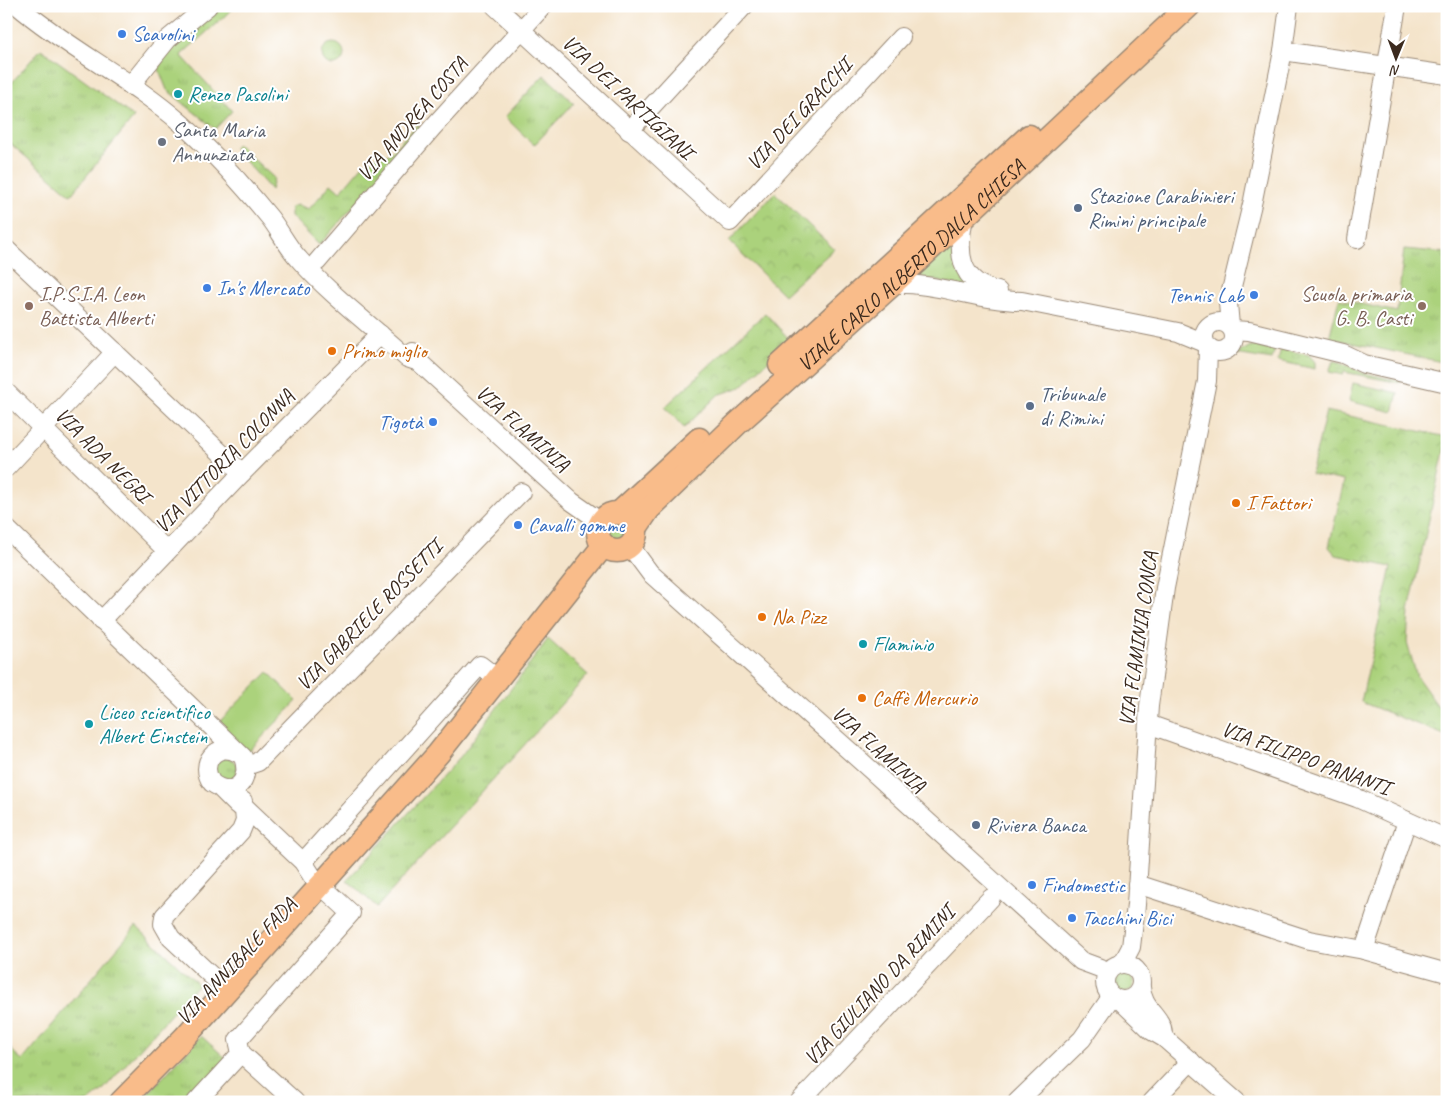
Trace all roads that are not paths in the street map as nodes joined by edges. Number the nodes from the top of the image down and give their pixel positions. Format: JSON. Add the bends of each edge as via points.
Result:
{"nodes":[{"id":1,"x":18,"y":6,"type":"edge"},
{"id":2,"x":208,"y":6,"type":"edge"},
{"id":3,"x":496,"y":6,"type":"edge"},
{"id":4,"x":544,"y":6,"type":"edge"},
{"id":5,"x":744,"y":6,"type":"edge"},
{"id":6,"x":1170,"y":6,"type":"edge"},
{"id":7,"x":1190,"y":6,"type":"edge"},
{"id":8,"x":1397,"y":6,"type":"edge"},
{"id":9,"x":1286,"y":11,"type":"edge"},
{"id":10,"x":522,"y":30,"type":"junction"},
{"id":11,"x":1150,"y":34,"type":"junction"},
{"id":12,"x":901,"y":37,"type":"dead end"},
{"id":13,"x":1283,"y":51,"type":"junction"},
{"id":14,"x":1387,"y":66,"type":"junction"},
{"id":15,"x":1447,"y":74,"type":"edge"},
{"id":16,"x":130,"y":86,"type":"junction"},
{"id":17,"x":629,"y":130,"type":"junction"},
{"id":18,"x":964,"y":218,"type":"junction"},
{"id":19,"x":730,"y":222,"type":"joint"},
{"id":20,"x":278,"y":230,"type":"junction"},
{"id":21,"x":1357,"y":239,"type":"dead end"},
{"id":22,"x":6,"y":249,"type":"edge"},
{"id":23,"x":317,"y":262,"type":"junction"},
{"id":24,"x":893,"y":284,"type":"junction"},
{"id":25,"x":1022,"y":301,"type":"junction"},
{"id":26,"x":380,"y":334,"type":"junction"},
{"id":27,"x":1219,"y":337,"type":"junction"},
{"id":28,"x":115,"y":352,"type":"junction"},
{"id":29,"x":419,"y":362,"type":"junction"},
{"id":30,"x":1447,"y":383,"type":"edge"},
{"id":31,"x":6,"y":392,"type":"edge"},
{"id":32,"x":44,"y":428,"type":"junction"},
{"id":33,"x":6,"y":468,"type":"edge"},
{"id":34,"x":242,"y":473,"type":"junction"},
{"id":35,"x":521,"y":492,"type":"dead end"},
{"id":36,"x":610,"y":517,"type":"junction"},
{"id":37,"x":6,"y":528,"type":"edge"},
{"id":38,"x":622,"y":542,"type":"junction"},
{"id":39,"x":167,"y":551,"type":"junction"},
{"id":40,"x":101,"y":621,"type":"junction"},
{"id":41,"x":497,"y":678,"type":"junction"},
{"id":42,"x":203,"y":718,"type":"junction"},
{"id":43,"x":1148,"y":724,"type":"junction"},
{"id":44,"x":421,"y":730,"type":"junction"},
{"id":45,"x":442,"y":749,"type":"junction"},
{"id":46,"x":210,"y":758,"type":"junction"},
{"id":47,"x":242,"y":760,"type":"junction"},
{"id":48,"x":241,"y":783,"type":"junction"},
{"id":49,"x":222,"y":789,"type":"junction"},
{"id":50,"x":354,"y":805,"type":"junction"},
{"id":51,"x":245,"y":807,"type":"junction"},
{"id":52,"x":376,"y":821,"type":"junction"},
{"id":53,"x":1406,"y":821,"type":"junction"},
{"id":54,"x":1447,"y":839,"type":"edge"},
{"id":55,"x":313,"y":876,"type":"junction"},
{"id":56,"x":1137,"y":884,"type":"junction"},
{"id":57,"x":991,"y":898,"type":"dead end"},
{"id":58,"x":1136,"y":906,"type":"junction"},
{"id":59,"x":1364,"y":950,"type":"junction"},
{"id":60,"x":1115,"y":967,"type":"junction"},
{"id":61,"x":1447,"y":973,"type":"edge"},
{"id":62,"x":217,"y":981,"type":"junction"},
{"id":63,"x":1141,"y":985,"type":"junction"},
{"id":64,"x":1116,"y":998,"type":"junction"},
{"id":65,"x":1164,"y":1038,"type":"junction"},
{"id":66,"x":241,"y":1053,"type":"junction"},
{"id":67,"x":1191,"y":1061,"type":"junction"},
{"id":68,"x":102,"y":1102,"type":"edge"},
{"id":69,"x":121,"y":1102,"type":"edge"},
{"id":70,"x":196,"y":1102,"type":"edge"},
{"id":71,"x":296,"y":1102,"type":"edge"},
{"id":72,"x":799,"y":1102,"type":"edge"},
{"id":73,"x":1017,"y":1102,"type":"edge"},
{"id":74,"x":1152,"y":1102,"type":"edge"},
{"id":75,"x":1237,"y":1102,"type":"edge"}],
"edges":[{"from":1,"to":16,"type":"street","name":"VIA FLAMINIA"},
{"from":2,"to":16,"type":"street","via":[[168,39]]},
{"from":3,"to":10,"type":"street","name":"VIA DEI PARTIGIANI"},
{"from":4,"to":10,"type":"street","name":"VIA ANDREA COSTA"},
{"from":5,"to":17,"type":"street"},
{"from":6,"to":11,"type":"main road","name":"VIALE CARLO ALBERTO DALLA CHIESA"},
{"from":7,"to":11,"type":"main road","name":"VIALE CARLO ALBERTO DALLA CHIESA"},
{"from":8,"to":14,"type":"street"},
{"from":9,"to":13,"type":"street"},
{"from":10,"to":17,"type":"street","name":"VIA DEI PARTIGIANI"},
{"from":10,"to":23,"type":"street","name":"VIA ANDREA COSTA"},
{"from":11,"to":18,"type":"main road","name":"VIALE CARLO ALBERTO DALLA CHIESA"},
{"from":11,"to":36,"type":"main road","name":"VIALE CARLO ALBERTO DALLA CHIESA"},
{"from":12,"to":19,"type":"street","name":"VIA DEI GRACCHI"},
{"from":13,"to":14,"type":"street"},
{"from":13,"to":27,"type":"street","via":[[1253,200]]},
{"from":14,"to":15,"type":"street"},
{"from":14,"to":21,"type":"street"},
{"from":16,"to":20,"type":"street","name":"VIA FLAMINIA","via":[[156,102],[212,152]]},
{"from":17,"to":19,"type":"street","name":"VIA DEI PARTIGIANI"},
{"from":18,"to":24,"type":"main road","name":"VIALE CARLO ALBERTO DALLA CHIESA"},
{"from":18,"to":25,"type":"street","via":[[960,239],[962,263],[972,279],[987,289]]},
{"from":20,"to":23,"type":"street","name":"VIA FLAMINIA"},
{"from":20,"to":26,"type":"street","name":"VIA FLAMINIA","via":[[286,245],[306,267]]},
{"from":22,"to":28,"type":"street"},
{"from":23,"to":29,"type":"street","name":"VIA FLAMINIA","via":[[413,352]]},
{"from":24,"to":25,"type":"street","via":[[920,284],[1004,301]]},
{"from":24,"to":38,"type":"main road","name":"VIALE CARLO ALBERTO DALLA CHIESA","via":[[737,424],[649,509]]},
{"from":25,"to":27,"type":"street"},
{"from":26,"to":29,"type":"street","name":"VIA FLAMINIA","via":[[408,358]]},
{"from":26,"to":34,"type":"street","name":"VIA VITTORIA COLONNA"},
{"from":27,"to":30,"type":"street","via":[[1269,338],[1343,354],[1364,364]]},
{"from":27,"to":43,"type":"street","name":"VIA FLAMINIA CONCA","via":[[1165,588]]},
{"from":28,"to":32,"type":"street"},
{"from":28,"to":34,"type":"street"},
{"from":29,"to":36,"type":"street","name":"VIA FLAMINIA","via":[[571,501]]},
{"from":31,"to":32,"type":"street","name":"VIA ADA NEGRI"},
{"from":32,"to":33,"type":"street"},
{"from":32,"to":39,"type":"street","name":"VIA ADA NEGRI"},
{"from":34,"to":39,"type":"street","name":"VIA VITTORIA COLONNA"},
{"from":35,"to":47,"type":"street","name":"VIA GABRIELE ROSSETTI","via":[[258,762]]},
{"from":36,"to":38,"type":"main road","via":[[598,534]]},
{"from":36,"to":38,"type":"main road","via":[[630,517]]},
{"from":37,"to":40,"type":"street"},
{"from":38,"to":41,"type":"main road","name":"VIA ANNIBALE FADA"},
{"from":38,"to":60,"type":"street","name":"VIA FLAMINIA","via":[[650,573],[1081,961]]},
{"from":39,"to":40,"type":"street","name":"VIA VITTORIA COLONNA"},
{"from":40,"to":42,"type":"street"},
{"from":41,"to":44,"type":"street","name":"VIA ANNIBALE FADA","via":[[480,665]]},
{"from":41,"to":45,"type":"main road","name":"VIA ANNIBALE FADA"},
{"from":42,"to":46,"type":"street","via":[[209,734]]},
{"from":42,"to":47,"type":"street"},
{"from":43,"to":53,"type":"street","name":"VIA FILIPPO PANANTI","via":[[1357,798]]},
{"from":43,"to":56,"type":"street","name":"VIA FLAMINIA CONCA"},
{"from":44,"to":45,"type":"street"},
{"from":44,"to":50,"type":"street","name":"VIA ANNIBALE FADA"},
{"from":45,"to":52,"type":"main road","name":"VIA ANNIBALE FADA"},
{"from":46,"to":47,"type":"street","via":[[227,749]]},
{"from":46,"to":49,"type":"street","via":[[208,778]]},
{"from":47,"to":48,"type":"street","via":[[246,775]]},
{"from":48,"to":49,"type":"street","via":[[231,789]]},
{"from":48,"to":51,"type":"street"},
{"from":49,"to":51,"type":"street","via":[[236,805]]},
{"from":50,"to":52,"type":"street"},
{"from":50,"to":55,"type":"street","name":"VIA ANNIBALE FADA"},
{"from":51,"to":55,"type":"street"},
{"from":51,"to":62,"type":"street","via":[[241,831],[164,916],[164,929]]},
{"from":52,"to":55,"type":"main road","name":"VIA ANNIBALE FADA"},
{"from":53,"to":54,"type":"street","name":"VIA FILIPPO PANANTI"},
{"from":53,"to":59,"type":"street"},
{"from":55,"to":62,"type":"main road","name":"VIA ANNIBALE FADA"},
{"from":55,"to":66,"type":"street","via":[[350,913],[240,1036],[237,1044]]},
{"from":55,"to":69,"type":"main road","name":"VIA ANNIBALE FADA","via":[[184,1038]]},
{"from":56,"to":58,"type":"street","name":"VIA FLAMINIA CONCA"},
{"from":56,"to":59,"type":"street","via":[[1308,940]]},
{"from":57,"to":72,"type":"street","name":"VIA GIULIANO DA RIMINI"},
{"from":58,"to":60,"type":"street","name":"VIA FLAMINIA CONCA","via":[[1131,947]]},
{"from":58,"to":63,"type":"street","name":"VIA FLAMINIA CONCA"},
{"from":59,"to":61,"type":"street"},
{"from":60,"to":63,"type":"street","via":[[1134,967]]},
{"from":60,"to":64,"type":"street","via":[[1105,984]]},
{"from":62,"to":68,"type":"main road","name":"VIA ANNIBALE FADA"},
{"from":63,"to":64,"type":"street","via":[[1135,996]]},
{"from":63,"to":65,"type":"street","via":[[1141,998],[1163,1026]]},
{"from":64,"to":65,"type":"street"},
{"from":64,"to":73,"type":"street","via":[[1082,1038]]},
{"from":65,"to":67,"type":"street"},
{"from":66,"to":70,"type":"street"},
{"from":66,"to":71,"type":"street"},
{"from":67,"to":74,"type":"street"},
{"from":67,"to":75,"type":"street"}]}
